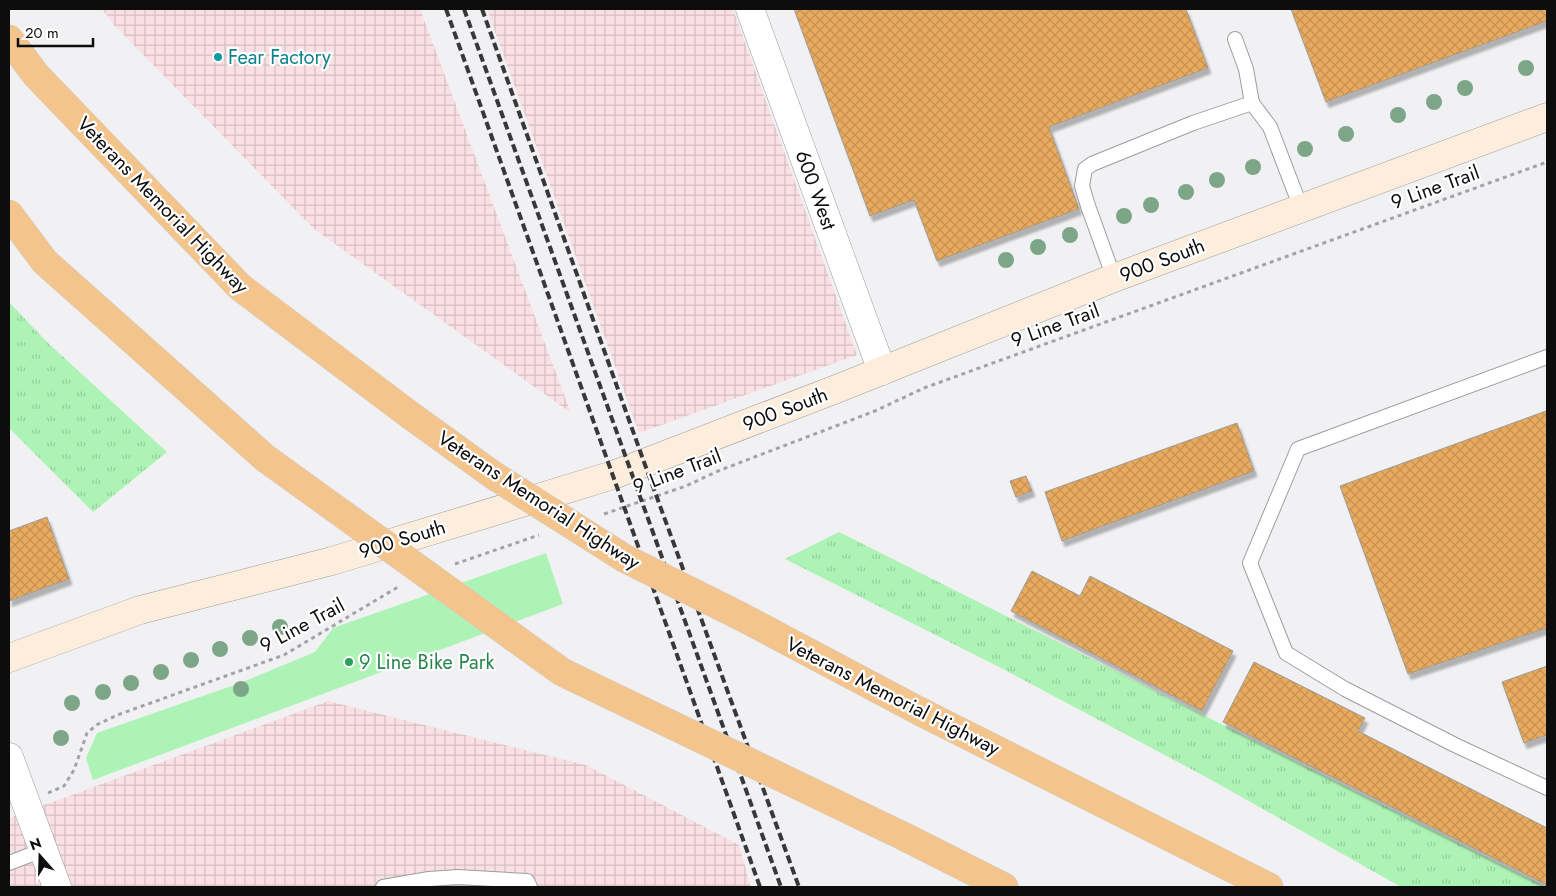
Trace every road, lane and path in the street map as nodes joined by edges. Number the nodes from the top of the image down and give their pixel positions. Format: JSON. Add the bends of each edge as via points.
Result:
{"nodes":[{"id":1,"x":750,"y":9,"type":"edge"},
{"id":2,"x":9,"y":39,"type":"edge"},
{"id":3,"x":1235,"y":39,"type":"dead end"},
{"id":4,"x":1252,"y":103,"type":"junction"},
{"id":5,"x":1547,"y":117,"type":"edge"},
{"id":6,"x":1547,"y":162,"type":"edge"},
{"id":7,"x":1301,"y":208,"type":"junction"},
{"id":8,"x":9,"y":214,"type":"edge"},
{"id":9,"x":1114,"y":278,"type":"junction"},
{"id":10,"x":1547,"y":358,"type":"edge"},
{"id":11,"x":882,"y":371,"type":"junction"},
{"id":12,"x":598,"y":516,"type":"dead end"},
{"id":13,"x":545,"y":533,"type":"dead end"},
{"id":14,"x":449,"y":566,"type":"dead end"},
{"id":15,"x":399,"y":586,"type":"dead end"},
{"id":16,"x":9,"y":658,"type":"edge"},
{"id":17,"x":9,"y":757,"type":"edge"},
{"id":18,"x":1547,"y":788,"type":"edge"},
{"id":19,"x":57,"y":789,"type":"dead end"},
{"id":20,"x":905,"y":837,"type":"junction"},
{"id":21,"x":43,"y":850,"type":"junction"},
{"id":22,"x":9,"y":863,"type":"edge"},
{"id":23,"x":57,"y":887,"type":"edge"},
{"id":24,"x":383,"y":887,"type":"edge"},
{"id":25,"x":530,"y":887,"type":"edge"},
{"id":26,"x":972,"y":887,"type":"edge"},
{"id":27,"x":1004,"y":887,"type":"edge"},
{"id":28,"x":1269,"y":887,"type":"edge"}],
"edges":[{"from":1,"to":11,"type":"street","name":"600 West"},
{"from":2,"to":28,"type":"highway","name":"Veterans Memorial Highway","bridge":true,"via":[[36,74],[240,287],[493,475],[624,558]]},
{"from":3,"to":4,"type":"lane","via":[[1246,69]]},
{"from":4,"to":7,"type":"lane","via":[[1270,127]]},
{"from":4,"to":9,"type":"lane","via":[[1193,123],[1085,169],[1082,186]]},
{"from":5,"to":7,"type":"street","name":"900 South"},
{"from":6,"to":12,"type":"path","name":"9 Line Trail","via":[[924,388],[875,411],[686,486]]},
{"from":7,"to":9,"type":"street","name":"900 South"},
{"from":8,"to":20,"type":"highway","bridge":true,"via":[[44,262],[265,458],[562,672]]},
{"from":9,"to":11,"type":"street","name":"900 South"},
{"from":10,"to":18,"type":"lane","via":[[1298,449],[1250,563],[1286,653],[1345,689]]},
{"from":11,"to":16,"type":"street","name":"900 South","via":[[613,474],[332,560],[140,610]]},
{"from":13,"to":14,"type":"path"},
{"from":15,"to":19,"type":"path","name":"9 Line Trail","via":[[284,655],[98,724],[87,733],[74,770],[64,786]]},
{"from":17,"to":21,"type":"street"},
{"from":20,"to":26,"type":"highway"},
{"from":20,"to":27,"type":"highway"},
{"from":21,"to":22,"type":"lane"},
{"from":21,"to":23,"type":"street"},
{"from":24,"to":25,"type":"lane","via":[[458,877],[527,881]]}]}
